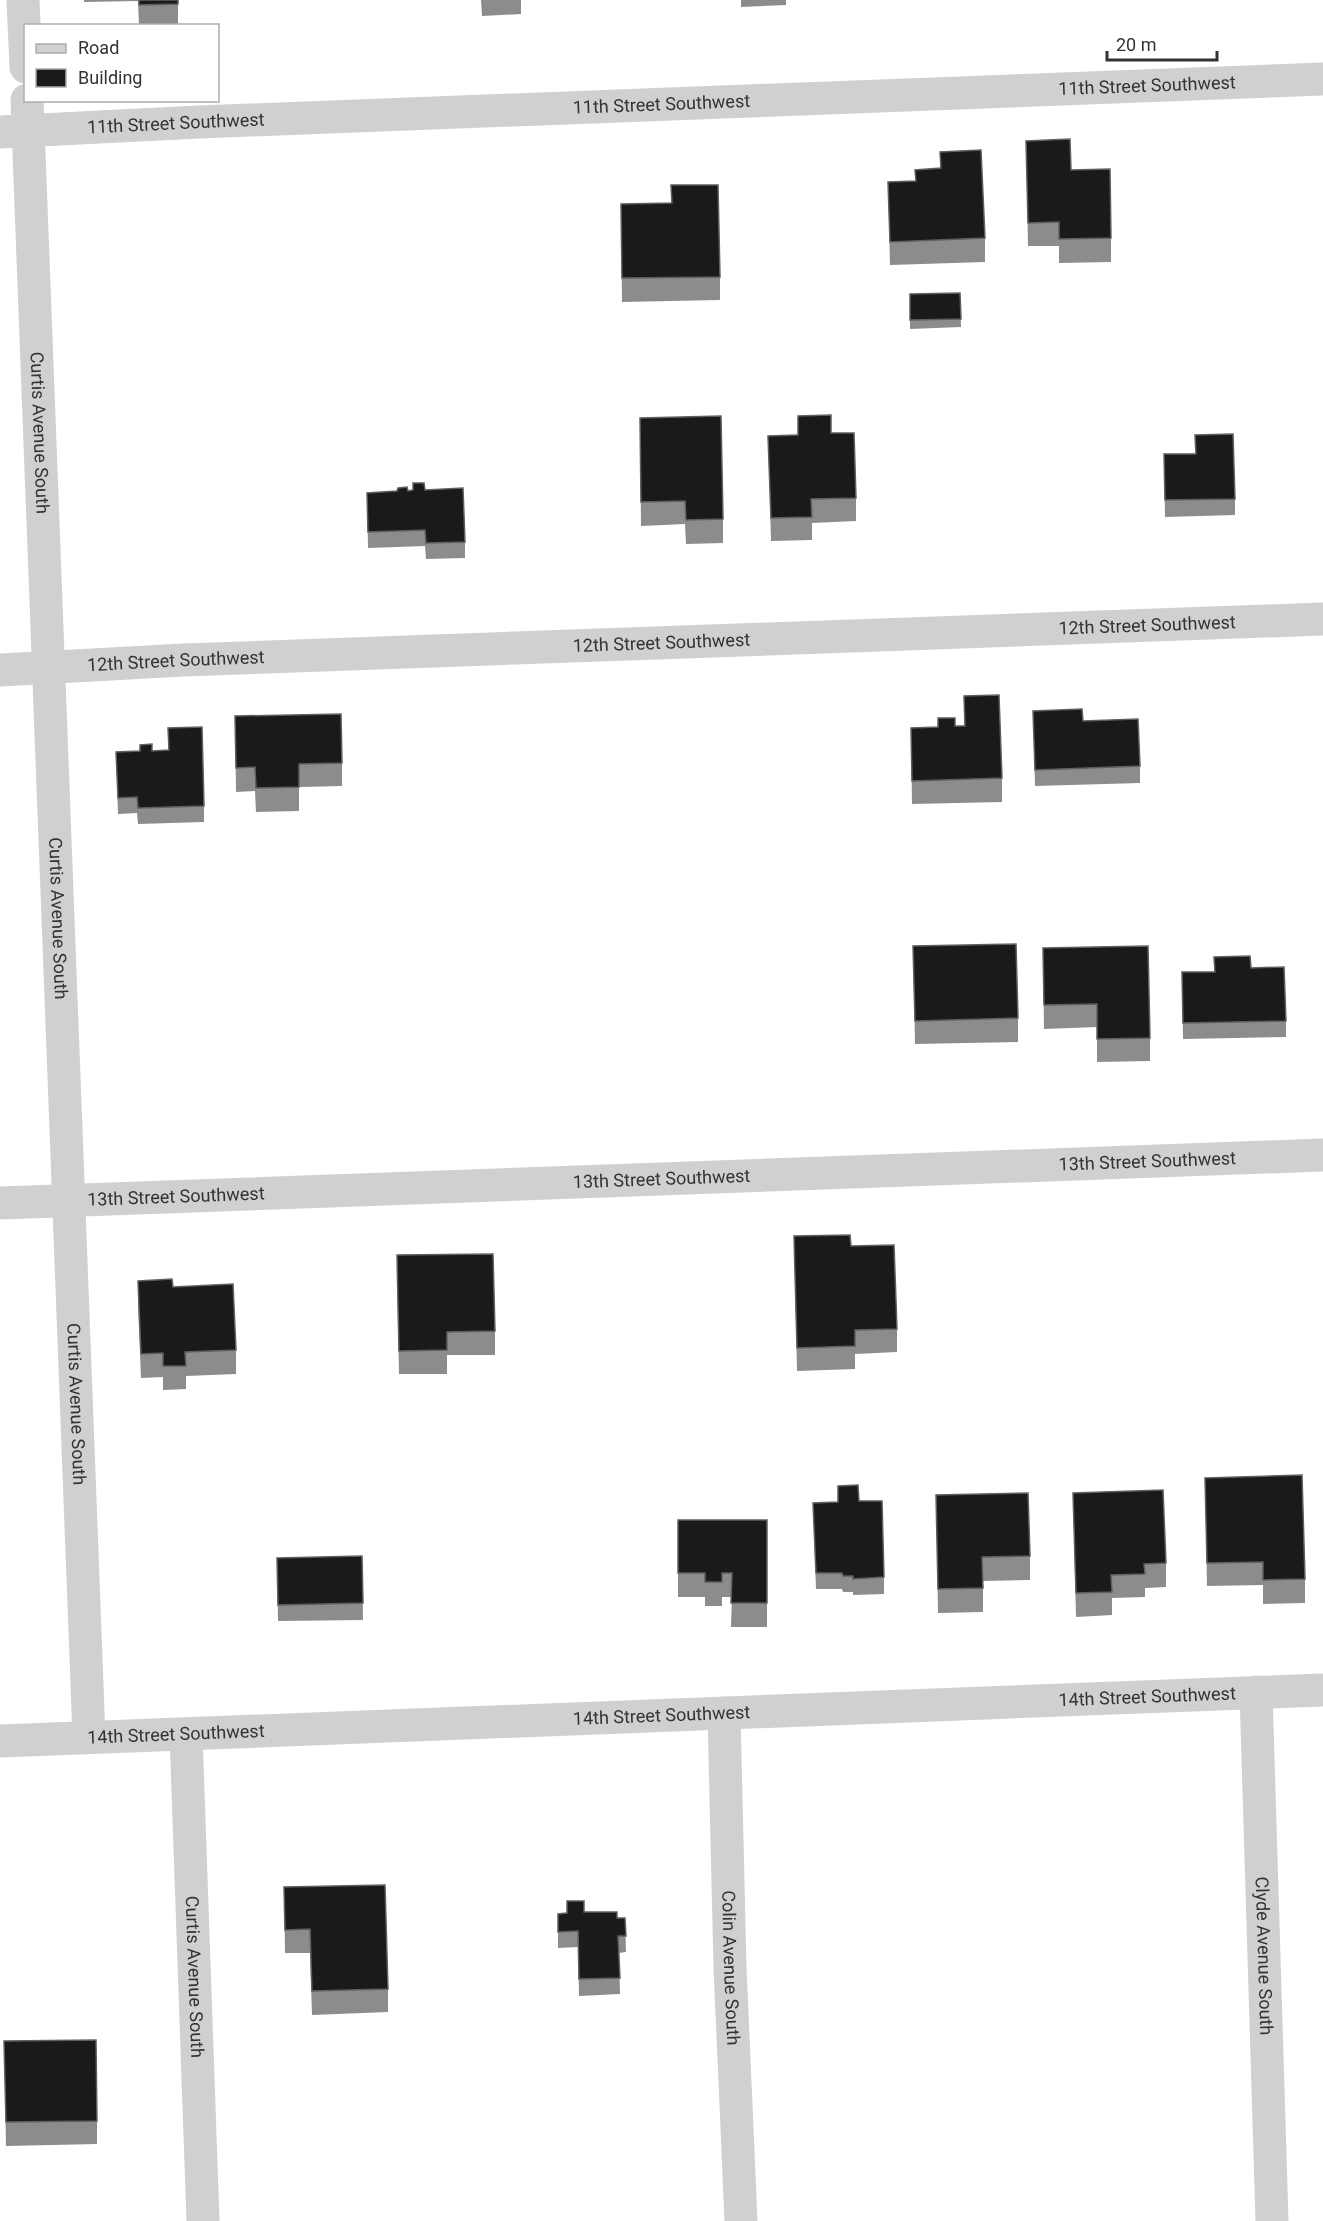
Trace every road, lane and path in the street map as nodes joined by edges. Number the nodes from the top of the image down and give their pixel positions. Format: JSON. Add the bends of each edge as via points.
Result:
{"nodes":[{"id":1,"x":23,"y":0,"type":"edge"},
{"id":2,"x":24,"y":24,"type":"edge"},
{"id":3,"x":1323,"y":79,"type":"edge"},
{"id":4,"x":19,"y":121,"type":"edge"},
{"id":5,"x":1323,"y":619,"type":"edge"},
{"id":6,"x":49,"y":668,"type":"junction"},
{"id":7,"x":0,"y":669,"type":"edge"},
{"id":8,"x":1323,"y":1155,"type":"edge"},
{"id":9,"x":70,"y":1200,"type":"junction"},
{"id":10,"x":0,"y":1203,"type":"edge"},
{"id":11,"x":1323,"y":1690,"type":"edge"},
{"id":12,"x":1256,"y":1692,"type":"junction"},
{"id":13,"x":724,"y":1713,"type":"junction"},
{"id":14,"x":186,"y":1734,"type":"junction"},
{"id":15,"x":89,"y":1737,"type":"junction"},
{"id":16,"x":0,"y":1741,"type":"edge"},
{"id":17,"x":203,"y":2221,"type":"edge"},
{"id":18,"x":741,"y":2221,"type":"edge"},
{"id":19,"x":1272,"y":2221,"type":"edge"}],
"edges":[{"from":1,"to":2,"type":"street"},
{"from":3,"to":4,"type":"street","name":"11th Street Southwest","via":[[223,121]]},
{"from":4,"to":6,"type":"street","name":"Curtis Avenue South"},
{"from":5,"to":6,"type":"street","name":"12th Street Southwest"},
{"from":6,"to":7,"type":"street","name":"12th Street Southwest"},
{"from":6,"to":9,"type":"street","name":"Curtis Avenue South"},
{"from":8,"to":9,"type":"street","name":"13th Street Southwest"},
{"from":9,"to":10,"type":"street","name":"13th Street Southwest"},
{"from":9,"to":15,"type":"street","name":"Curtis Avenue South"},
{"from":11,"to":12,"type":"street","name":"14th Street Southwest"},
{"from":12,"to":13,"type":"street","name":"14th Street Southwest"},
{"from":12,"to":19,"type":"street","name":"Clyde Avenue South"},
{"from":13,"to":14,"type":"street","name":"14th Street Southwest"},
{"from":13,"to":18,"type":"street","name":"Colin Avenue South"},
{"from":14,"to":15,"type":"street","name":"14th Street Southwest"},
{"from":14,"to":17,"type":"street","name":"Curtis Avenue South"},
{"from":15,"to":16,"type":"street","name":"14th Street Southwest"}]}
